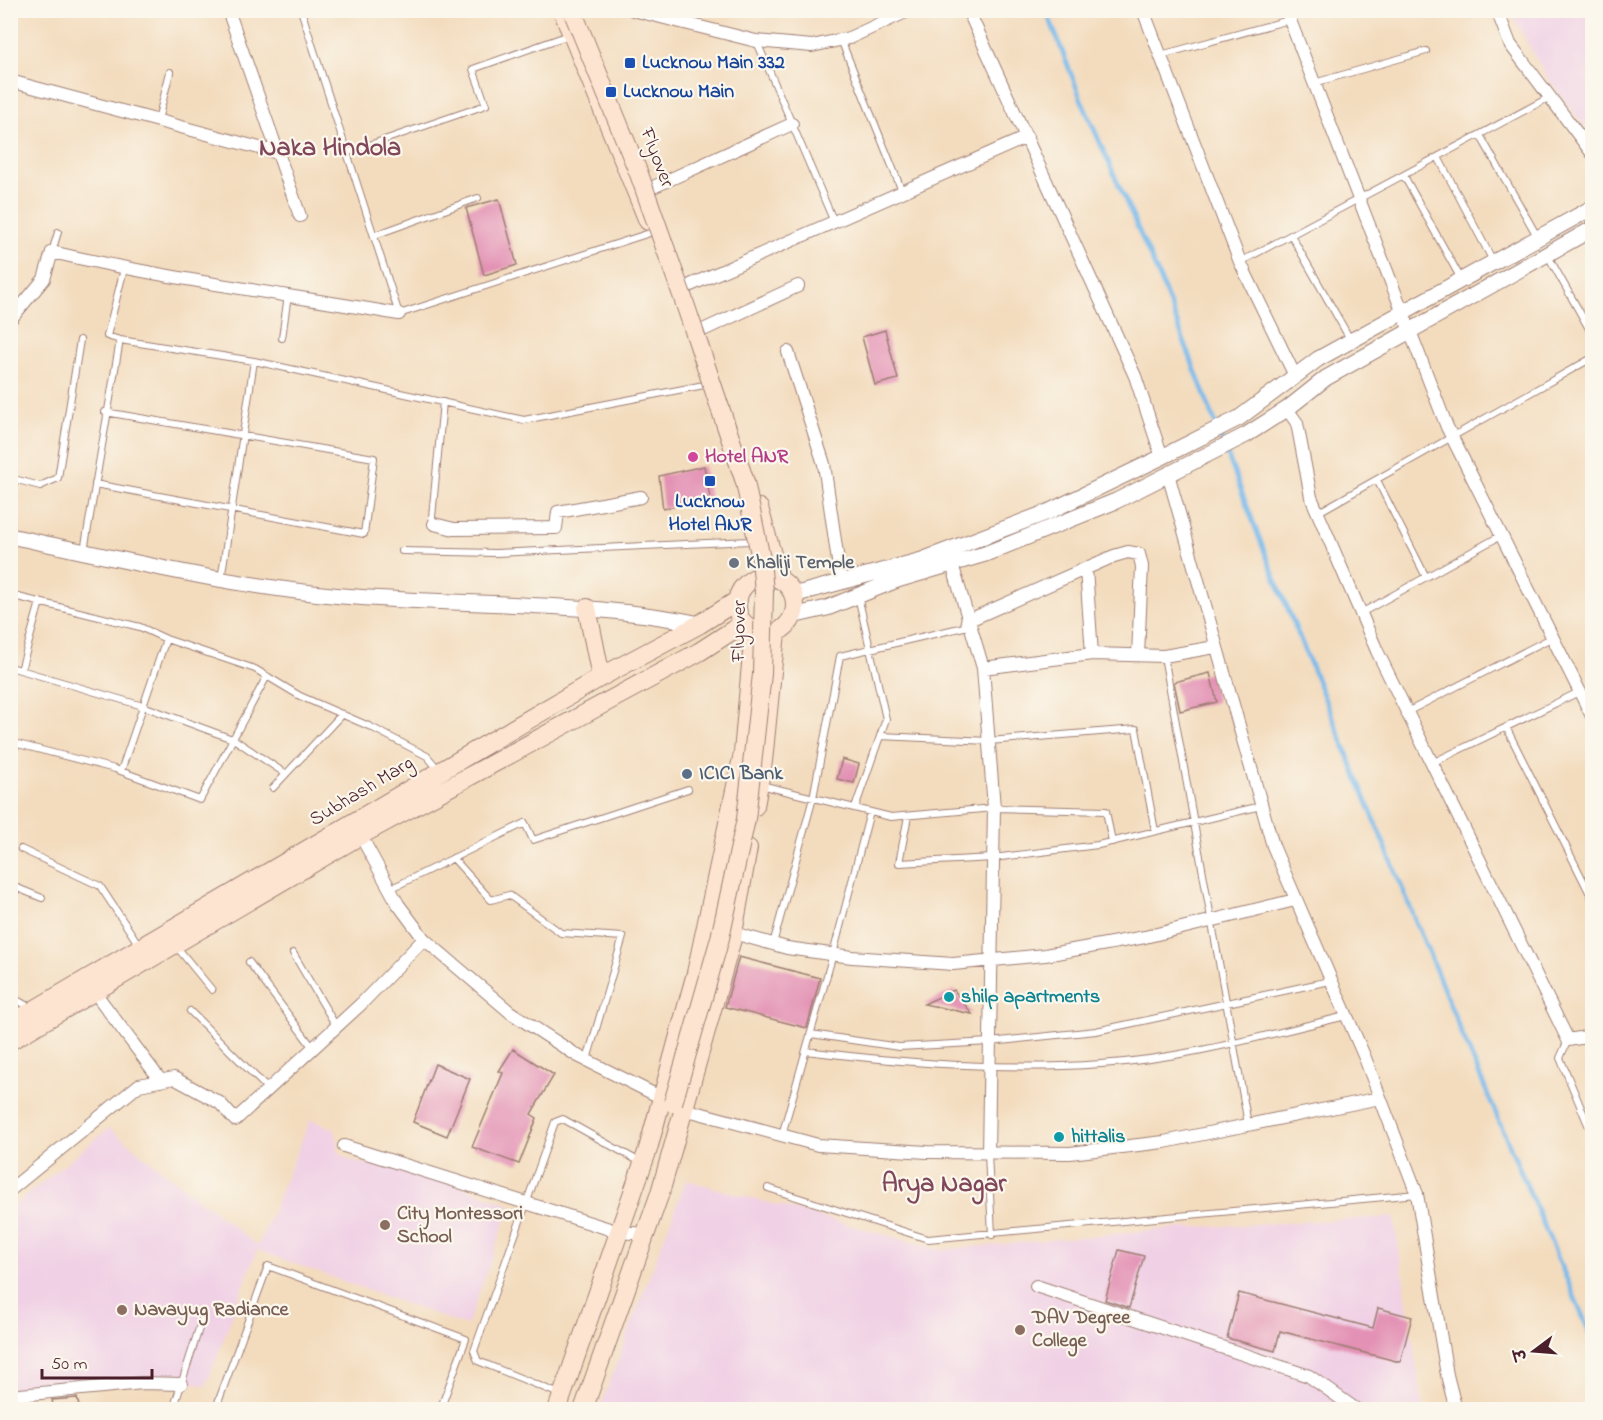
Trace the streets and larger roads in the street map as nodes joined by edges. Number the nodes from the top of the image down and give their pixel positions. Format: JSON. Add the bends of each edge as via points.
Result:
{"nodes":[{"id":1,"x":228,"y":10,"type":"edge"},
{"id":2,"x":633,"y":10,"type":"edge"},
{"id":3,"x":910,"y":10,"type":"edge"},
{"id":4,"x":968,"y":10,"type":"edge"},
{"id":5,"x":1143,"y":10,"type":"edge"},
{"id":6,"x":1497,"y":10,"type":"edge"},
{"id":7,"x":573,"y":15,"type":"edge"},
{"id":8,"x":1288,"y":15,"type":"edge"},
{"id":9,"x":10,"y":81,"type":"edge"},
{"id":10,"x":792,"y":124,"type":"road end"},
{"id":11,"x":1027,"y":137,"type":"junction"},
{"id":12,"x":278,"y":153,"type":"junction"},
{"id":13,"x":1593,"y":153,"type":"edge"},
{"id":14,"x":644,"y":191,"type":"junction"},
{"id":15,"x":1593,"y":208,"type":"edge"},
{"id":16,"x":300,"y":216,"type":"dead end"},
{"id":17,"x":1593,"y":229,"type":"edge"},
{"id":18,"x":658,"y":230,"type":"junction"},
{"id":19,"x":798,"y":286,"type":"dead end"},
{"id":20,"x":686,"y":287,"type":"junction"},
{"id":21,"x":1401,"y":313,"type":"junction"},
{"id":22,"x":399,"y":314,"type":"road end"},
{"id":23,"x":10,"y":320,"type":"edge"},
{"id":24,"x":1408,"y":331,"type":"junction"},
{"id":25,"x":701,"y":332,"type":"junction"},
{"id":26,"x":788,"y":352,"type":"dead end"},
{"id":27,"x":1295,"y":376,"type":"junction"},
{"id":28,"x":1287,"y":409,"type":"junction"},
{"id":29,"x":1162,"y":457,"type":"junction"},
{"id":30,"x":1168,"y":474,"type":"junction"},
{"id":31,"x":641,"y":497,"type":"dead end"},
{"id":32,"x":434,"y":524,"type":"road end"},
{"id":33,"x":10,"y":536,"type":"edge"},
{"id":34,"x":952,"y":564,"type":"junction"},
{"id":35,"x":1086,"y":569,"type":"junction"},
{"id":36,"x":755,"y":578,"type":"junction"},
{"id":37,"x":779,"y":579,"type":"junction"},
{"id":38,"x":841,"y":582,"type":"junction"},
{"id":39,"x":793,"y":595,"type":"junction"},
{"id":40,"x":738,"y":600,"type":"junction"},
{"id":41,"x":587,"y":608,"type":"junction"},
{"id":42,"x":792,"y":616,"type":"junction"},
{"id":43,"x":700,"y":624,"type":"junction"},
{"id":44,"x":968,"y":624,"type":"junction"},
{"id":45,"x":749,"y":627,"type":"junction"},
{"id":46,"x":776,"y":632,"type":"junction"},
{"id":47,"x":1215,"y":647,"type":"junction"},
{"id":48,"x":1092,"y":654,"type":"junction"},
{"id":49,"x":1138,"y":655,"type":"junction"},
{"id":50,"x":983,"y":668,"type":"junction"},
{"id":51,"x":601,"y":677,"type":"junction"},
{"id":52,"x":1593,"y":716,"type":"edge"},
{"id":53,"x":357,"y":829,"type":"junction"},
{"id":54,"x":1295,"y":900,"type":"junction"},
{"id":55,"x":708,"y":925,"type":"junction"},
{"id":56,"x":733,"y":933,"type":"junction"},
{"id":57,"x":424,"y":939,"type":"junction"},
{"id":58,"x":991,"y":960,"type":"junction"},
{"id":59,"x":90,"y":986,"type":"junction"},
{"id":60,"x":10,"y":1024,"type":"edge"},
{"id":61,"x":1593,"y":1036,"type":"edge"},
{"id":62,"x":10,"y":1041,"type":"edge"},
{"id":63,"x":161,"y":1081,"type":"junction"},
{"id":64,"x":1380,"y":1098,"type":"junction"},
{"id":65,"x":673,"y":1103,"type":"junction"},
{"id":66,"x":664,"y":1130,"type":"junction"},
{"id":67,"x":344,"y":1146,"type":"dead end"},
{"id":68,"x":988,"y":1153,"type":"junction"},
{"id":69,"x":645,"y":1160,"type":"junction"},
{"id":70,"x":668,"y":1166,"type":"junction"},
{"id":71,"x":10,"y":1190,"type":"edge"},
{"id":72,"x":619,"y":1232,"type":"junction"},
{"id":73,"x":646,"y":1234,"type":"junction"},
{"id":74,"x":1036,"y":1286,"type":"dead end"},
{"id":75,"x":181,"y":1384,"type":"road end"},
{"id":76,"x":10,"y":1396,"type":"edge"},
{"id":77,"x":560,"y":1402,"type":"edge"},
{"id":78,"x":583,"y":1410,"type":"edge"},
{"id":79,"x":1357,"y":1410,"type":"edge"},
{"id":80,"x":1456,"y":1410,"type":"edge"}],
"edges":[{"from":1,"to":12,"type":"street"},
{"from":2,"to":3,"type":"street","via":[[756,41],[812,46],[841,40]]},
{"from":4,"to":11,"type":"street"},
{"from":5,"to":27,"type":"street","via":[[1240,262]]},
{"from":6,"to":13,"type":"street","via":[[1510,44]]},
{"from":7,"to":14,"type":"main road"},
{"from":7,"to":65,"type":"main road","name":"Flyover","bridge":true,"via":[[639,174],[683,298],[745,482],[761,559],[762,674],[746,819],[730,901]]},
{"from":8,"to":21,"type":"street"},
{"from":9,"to":12,"type":"street"},
{"from":10,"to":14,"type":"street"},
{"from":11,"to":20,"type":"street"},
{"from":11,"to":29,"type":"street","via":[[1135,376]]},
{"from":12,"to":16,"type":"street"},
{"from":14,"to":18,"type":"main road"},
{"from":15,"to":21,"type":"street"},
{"from":17,"to":24,"type":"street"},
{"from":18,"to":20,"type":"main road"},
{"from":18,"to":36,"type":"main road","via":[[735,475]]},
{"from":19,"to":25,"type":"street"},
{"from":20,"to":25,"type":"main road"},
{"from":21,"to":24,"type":"street"},
{"from":21,"to":27,"type":"street"},
{"from":22,"to":23,"type":"street","via":[[124,269],[52,252],[44,279]]},
{"from":24,"to":28,"type":"street","via":[[1326,378]]},
{"from":24,"to":52,"type":"street","via":[[1453,439]]},
{"from":25,"to":37,"type":"main road","via":[[748,467]]},
{"from":26,"to":38,"type":"street","via":[[824,464]]},
{"from":27,"to":29,"type":"street","via":[[1239,418]]},
{"from":28,"to":30,"type":"street","via":[[1246,435]]},
{"from":28,"to":61,"type":"street","via":[[1297,423],[1317,513],[1431,763],[1568,1040]]},
{"from":29,"to":38,"type":"street","via":[[1038,516],[922,560]]},
{"from":30,"to":34,"type":"street","via":[[1057,527]]},
{"from":30,"to":47,"type":"street"},
{"from":31,"to":32,"type":"street","via":[[558,512],[556,528],[454,529]]},
{"from":33,"to":41,"type":"street","via":[[221,580],[341,596]]},
{"from":34,"to":42,"type":"street"},
{"from":34,"to":44,"type":"street"},
{"from":35,"to":44,"type":"street"},
{"from":35,"to":48,"type":"street"},
{"from":35,"to":49,"type":"street","via":[[1128,552],[1138,554],[1143,588]]},
{"from":36,"to":37,"type":"main road"},
{"from":36,"to":40,"type":"main road","via":[[741,591]]},
{"from":37,"to":39,"type":"main road"},
{"from":38,"to":39,"type":"street"},
{"from":39,"to":42,"type":"main road"},
{"from":40,"to":43,"type":"main road","name":"Subhash Marg"},
{"from":40,"to":45,"type":"main road","via":[[738,608]]},
{"from":41,"to":43,"type":"street"},
{"from":41,"to":51,"type":"main road"},
{"from":42,"to":46,"type":"main road"},
{"from":43,"to":51,"type":"main road","name":"Subhash Marg"},
{"from":44,"to":50,"type":"street"},
{"from":45,"to":46,"type":"main road"},
{"from":45,"to":53,"type":"main road"},
{"from":45,"to":55,"type":"main road","via":[[743,753]]},
{"from":46,"to":56,"type":"main road","via":[[759,784]]},
{"from":47,"to":49,"type":"street","via":[[1164,656]]},
{"from":47,"to":54,"type":"street","via":[[1273,846]]},
{"from":48,"to":49,"type":"street"},
{"from":48,"to":50,"type":"street"},
{"from":50,"to":58,"type":"street","via":[[994,808]]},
{"from":51,"to":53,"type":"main road","name":"Subhash Marg","via":[[440,772]]},
{"from":53,"to":57,"type":"street","via":[[390,889]]},
{"from":53,"to":59,"type":"main road","name":"Subhash Marg","via":[[141,948]]},
{"from":53,"to":59,"type":"main road","via":[[176,945]]},
{"from":54,"to":58,"type":"street","via":[[1145,937],[1045,955]]},
{"from":54,"to":64,"type":"street"},
{"from":55,"to":56,"type":"street"},
{"from":55,"to":65,"type":"main road"},
{"from":56,"to":58,"type":"street","via":[[833,954],[953,964]]},
{"from":56,"to":65,"type":"main road"},
{"from":57,"to":63,"type":"street","via":[[235,1120],[220,1102],[174,1078]]},
{"from":57,"to":65,"type":"street","via":[[510,1012],[586,1060]]},
{"from":58,"to":68,"type":"street"},
{"from":59,"to":60,"type":"main road","name":"Subhash Marg"},
{"from":59,"to":62,"type":"main road"},
{"from":59,"to":63,"type":"street"},
{"from":63,"to":71,"type":"street","via":[[139,1085]]},
{"from":64,"to":68,"type":"street","via":[[1164,1142],[1070,1153]]},
{"from":64,"to":80,"type":"street","via":[[1417,1194]]},
{"from":65,"to":66,"type":"main road","name":"Flyover"},
{"from":65,"to":68,"type":"street","via":[[819,1145]]},
{"from":65,"to":69,"type":"main road"},
{"from":65,"to":70,"type":"main road"},
{"from":66,"to":69,"type":"main road","name":"Flyover"},
{"from":66,"to":70,"type":"main road","name":"Flyover"},
{"from":67,"to":72,"type":"street"},
{"from":69,"to":72,"type":"main road"},
{"from":70,"to":73,"type":"main road"},
{"from":72,"to":73,"type":"street"},
{"from":72,"to":77,"type":"main road"},
{"from":73,"to":78,"type":"main road"},
{"from":74,"to":79,"type":"street","via":[[1309,1376]]},
{"from":75,"to":76,"type":"street","via":[[143,1383]]}]}
